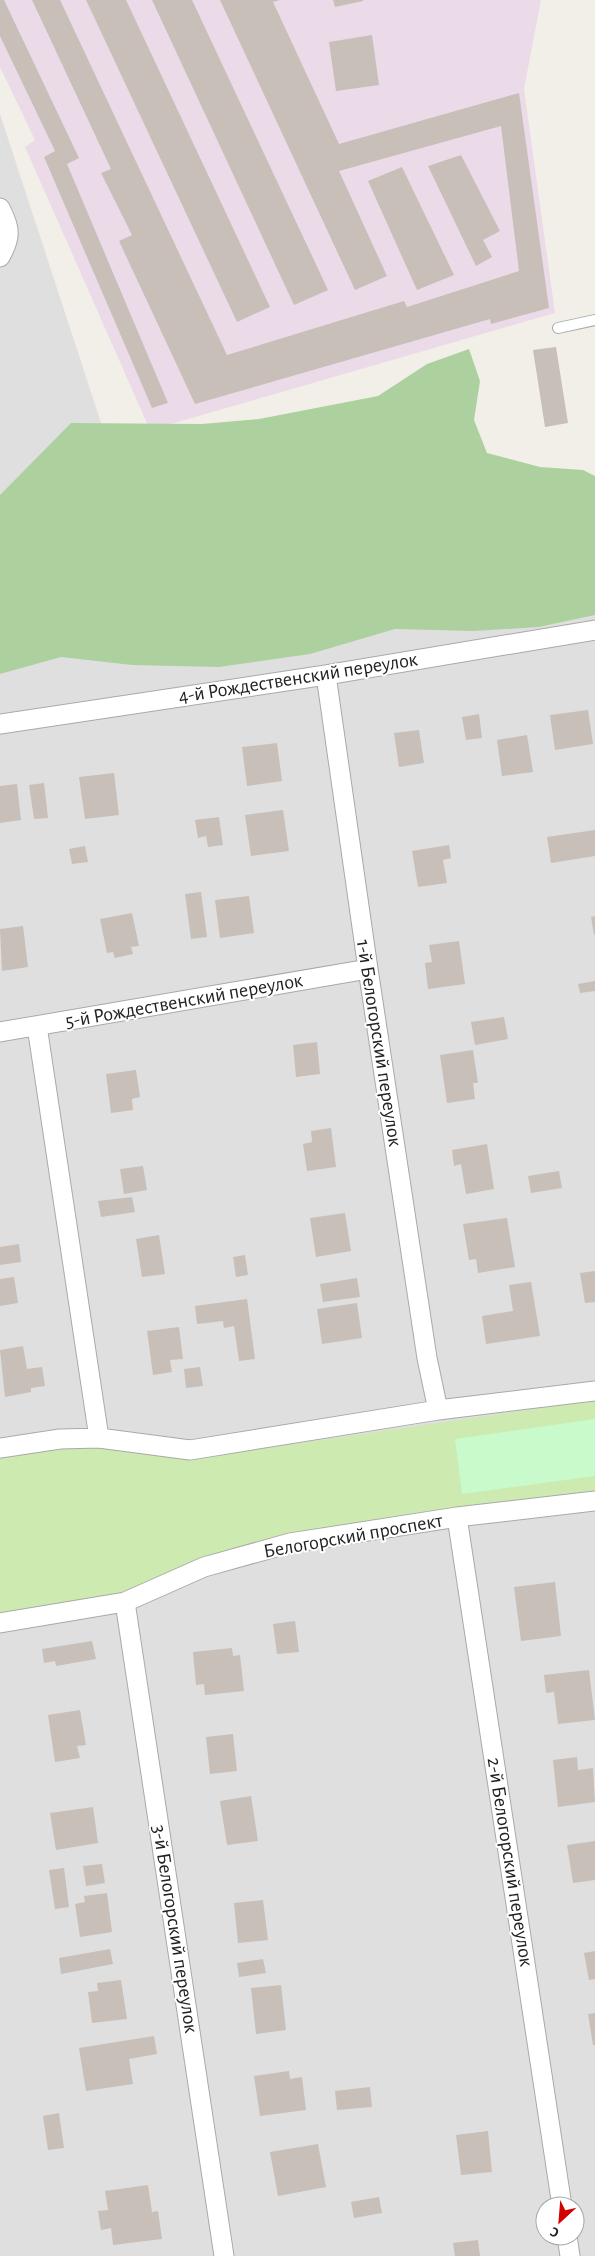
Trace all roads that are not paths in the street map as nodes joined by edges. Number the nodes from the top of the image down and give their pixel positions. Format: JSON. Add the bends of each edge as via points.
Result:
{"nodes":[{"id":1,"x":0,"y":208,"type":"edge"},
{"id":2,"x":0,"y":257,"type":"edge"},
{"id":3,"x":595,"y":320,"type":"edge"},
{"id":4,"x":558,"y":328,"type":"dead end"},
{"id":5,"x":595,"y":630,"type":"edge"},
{"id":6,"x":326,"y":675,"type":"junction"},
{"id":7,"x":0,"y":724,"type":"edge"},
{"id":8,"x":368,"y":969,"type":"junction"},
{"id":9,"x":37,"y":1026,"type":"junction"},
{"id":10,"x":0,"y":1032,"type":"edge"},
{"id":11,"x":595,"y":1390,"type":"edge"},
{"id":12,"x":438,"y":1410,"type":"junction"},
{"id":13,"x":99,"y":1438,"type":"junction"},
{"id":14,"x":0,"y":1448,"type":"edge"},
{"id":15,"x":595,"y":1501,"type":"edge"},
{"id":16,"x":457,"y":1517,"type":"junction"},
{"id":17,"x":125,"y":1602,"type":"junction"},
{"id":18,"x":0,"y":1622,"type":"edge"},
{"id":19,"x":560,"y":2196,"type":"edge"},
{"id":20,"x":224,"y":2256,"type":"edge"}],
"edges":[{"from":1,"to":2,"type":"street","via":[[8,242]]},
{"from":3,"to":4,"type":"lane"},
{"from":5,"to":6,"type":"street","name":"4-й Рождественский переулок"},
{"from":6,"to":7,"type":"street","name":"4-й Рождественский переулок"},
{"from":6,"to":8,"type":"street","name":"1-й Белогорский переулок"},
{"from":8,"to":9,"type":"street","name":"5-й Рождественский переулок"},
{"from":8,"to":12,"type":"street","name":"1-й Белогорский переулок","via":[[427,1358]]},
{"from":9,"to":10,"type":"street","name":"5-й Рождественский переулок"},
{"from":9,"to":13,"type":"street"},
{"from":11,"to":12,"type":"street"},
{"from":12,"to":13,"type":"street","via":[[190,1450]]},
{"from":13,"to":14,"type":"street","via":[[60,1439]]},
{"from":15,"to":16,"type":"street","name":"Белогорский проспект"},
{"from":16,"to":17,"type":"street","name":"Белогорский проспект","via":[[290,1543],[204,1567]]},
{"from":16,"to":19,"type":"street","name":"2-й Белогорский переулок"},
{"from":17,"to":18,"type":"street","name":"Белогорский проспект"},
{"from":17,"to":20,"type":"street","name":"3-й Белогорский переулок"}]}
